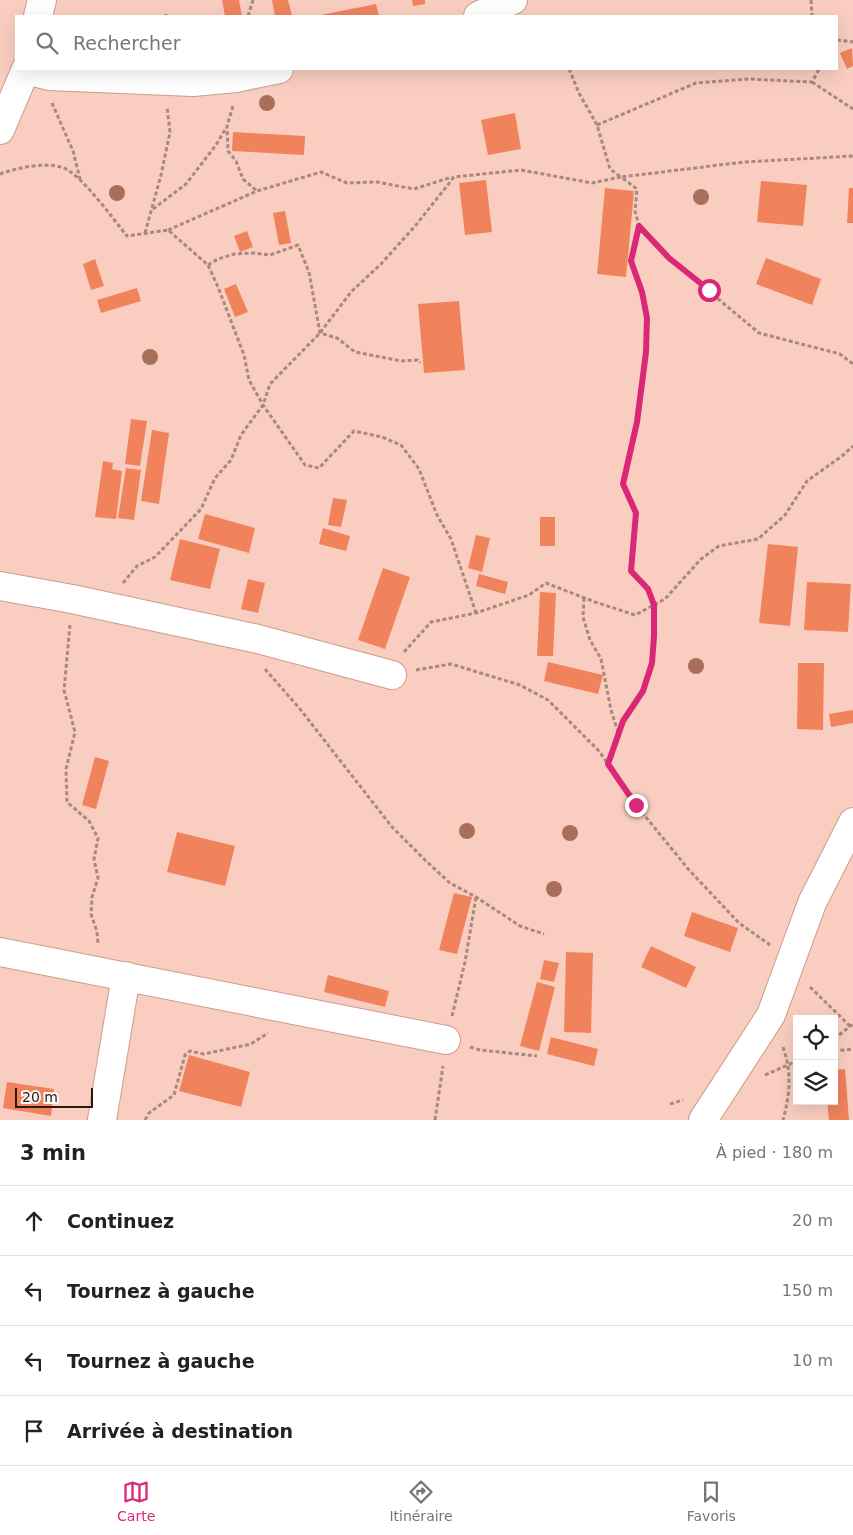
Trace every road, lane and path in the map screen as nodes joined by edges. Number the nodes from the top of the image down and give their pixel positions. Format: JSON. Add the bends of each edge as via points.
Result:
{"nodes":[{"id":1,"x":42,"y":0,"type":"edge"},
{"id":2,"x":253,"y":0,"type":"edge"},
{"id":3,"x":513,"y":0,"type":"edge"},
{"id":4,"x":811,"y":0,"type":"edge"},
{"id":5,"x":38,"y":15,"type":"edge"},
{"id":6,"x":248,"y":15,"type":"edge"},
{"id":7,"x":480,"y":15,"type":"edge"},
{"id":8,"x":812,"y":15,"type":"edge"},
{"id":9,"x":838,"y":40,"type":"edge"},
{"id":10,"x":853,"y":42,"type":"edge"},
{"id":11,"x":274,"y":70,"type":"edge"},
{"id":12,"x":569,"y":70,"type":"edge"},
{"id":13,"x":818,"y":70,"type":"edge"},
{"id":14,"x":34,"y":72,"type":"edge"},
{"id":15,"x":236,"y":78,"type":"junction"},
{"id":16,"x":164,"y":81,"type":"junction"},
{"id":17,"x":812,"y":82,"type":"junction"},
{"id":18,"x":853,"y":109,"type":"edge"},
{"id":19,"x":597,"y":125,"type":"junction"},
{"id":20,"x":227,"y":126,"type":"junction"},
{"id":21,"x":0,"y":130,"type":"edge"},
{"id":22,"x":853,"y":156,"type":"edge"},
{"id":23,"x":0,"y":174,"type":"edge"},
{"id":24,"x":454,"y":177,"type":"junction"},
{"id":25,"x":621,"y":177,"type":"junction"},
{"id":26,"x":80,"y":179,"type":"junction"},
{"id":27,"x":257,"y":191,"type":"junction"},
{"id":28,"x":152,"y":210,"type":"junction"},
{"id":29,"x":639,"y":226,"type":"junction"},
{"id":30,"x":168,"y":230,"type":"junction"},
{"id":31,"x":145,"y":233,"type":"junction"},
{"id":32,"x":208,"y":265,"type":"junction"},
{"id":33,"x":320,"y":333,"type":"junction"},
{"id":34,"x":420,"y":363,"type":"dead end"},
{"id":35,"x":853,"y":364,"type":"edge"},
{"id":36,"x":263,"y":405,"type":"junction"},
{"id":37,"x":853,"y":446,"type":"edge"},
{"id":38,"x":0,"y":586,"type":"edge"},
{"id":39,"x":584,"y":598,"type":"junction"},
{"id":40,"x":72,"y":599,"type":"junction"},
{"id":41,"x":654,"y":605,"type":"junction"},
{"id":42,"x":102,"y":606,"type":"junction"},
{"id":43,"x":476,"y":614,"type":"junction"},
{"id":44,"x":261,"y":665,"type":"dead end"},
{"id":45,"x":392,"y":675,"type":"junction"},
{"id":46,"x":619,"y":733,"type":"junction"},
{"id":47,"x":608,"y":764,"type":"junction"},
{"id":48,"x":853,"y":822,"type":"edge"},
{"id":49,"x":476,"y":897,"type":"junction"},
{"id":50,"x":544,"y":934,"type":"dead end"},
{"id":51,"x":0,"y":952,"type":"edge"},
{"id":52,"x":788,"y":965,"type":"junction"},
{"id":53,"x":113,"y":974,"type":"junction"},
{"id":54,"x":301,"y":1012,"type":"junction"},
{"id":55,"x":771,"y":1015,"type":"junction"},
{"id":56,"x":852,"y":1025,"type":"edge"},
{"id":57,"x":838,"y":1036,"type":"edge"},
{"id":58,"x":446,"y":1040,"type":"junction"},
{"id":59,"x":853,"y":1049,"type":"edge"},
{"id":60,"x":838,"y":1051,"type":"edge"},
{"id":61,"x":536,"y":1056,"type":"dead end"},
{"id":62,"x":102,"y":1120,"type":"edge"},
{"id":63,"x":145,"y":1120,"type":"edge"},
{"id":64,"x":436,"y":1120,"type":"edge"},
{"id":65,"x":703,"y":1120,"type":"edge"},
{"id":66,"x":783,"y":1120,"type":"edge"}],
"edges":[{"from":1,"to":5,"type":"street"},
{"from":2,"to":6,"type":"path"},
{"from":3,"to":7,"type":"street"},
{"from":4,"to":8,"type":"path"},
{"from":9,"to":10,"type":"path"},
{"from":11,"to":15,"type":"street"},
{"from":12,"to":19,"type":"path"},
{"from":13,"to":17,"type":"path"},
{"from":14,"to":16,"type":"street"},
{"from":14,"to":21,"type":"street"},
{"from":14,"to":26,"type":"path","via":[[73,151]]},
{"from":15,"to":16,"type":"street"},
{"from":15,"to":20,"type":"path"},
{"from":16,"to":28,"type":"path","via":[[170,132]]},
{"from":17,"to":18,"type":"path"},
{"from":17,"to":19,"type":"path","via":[[749,79],[696,83]]},
{"from":19,"to":25,"type":"path","via":[[610,169]]},
{"from":20,"to":27,"type":"path","via":[[228,151],[243,179]]},
{"from":20,"to":28,"type":"path","via":[[186,184]]},
{"from":22,"to":25,"type":"path","via":[[744,162]]},
{"from":23,"to":26,"type":"path","via":[[46,165],[62,167]]},
{"from":24,"to":25,"type":"path","via":[[521,170],[592,183]]},
{"from":24,"to":27,"type":"path","via":[[414,189],[377,182],[347,183],[321,172]]},
{"from":24,"to":33,"type":"path","via":[[381,264],[351,292]]},
{"from":25,"to":29,"type":"path","via":[[637,189],[635,211]]},
{"from":26,"to":31,"type":"path","via":[[127,236]]},
{"from":27,"to":30,"type":"path"},
{"from":28,"to":31,"type":"path"},
{"from":29,"to":35,"type":"path","via":[[669,258],[759,333],[840,354]]},
{"from":29,"to":41,"type":"path","via":[[631,261],[647,318],[646,352],[637,422],[623,484],[636,513],[631,571],[648,589]]},
{"from":30,"to":31,"type":"path"},
{"from":30,"to":32,"type":"path"},
{"from":32,"to":33,"type":"path","via":[[218,258],[234,254],[270,255],[298,245],[309,272]]},
{"from":32,"to":36,"type":"path","via":[[244,355],[249,380]]},
{"from":33,"to":34,"type":"path","via":[[337,338],[355,352],[401,361],[418,360]]},
{"from":33,"to":36,"type":"path","via":[[270,384]]},
{"from":36,"to":42,"type":"path","via":[[241,435],[231,460],[215,478],[201,509],[155,557],[137,566]]},
{"from":36,"to":43,"type":"path","via":[[305,465],[319,468],[354,431],[400,445],[420,469],[437,516],[451,540]]},
{"from":37,"to":41,"type":"path","via":[[806,481],[786,515],[758,538],[719,546],[701,559],[665,599]]},
{"from":38,"to":40,"type":"street"},
{"from":39,"to":41,"type":"path","via":[[634,615]]},
{"from":39,"to":43,"type":"path","via":[[546,582],[529,595]]},
{"from":39,"to":46,"type":"path","via":[[583,617],[590,640],[601,659]]},
{"from":40,"to":42,"type":"street"},
{"from":40,"to":53,"type":"path","via":[[64,690],[75,732],[66,770],[67,802],[89,821],[98,838],[94,859],[98,878],[91,914]]},
{"from":41,"to":46,"type":"path","via":[[652,663],[643,691]]},
{"from":42,"to":45,"type":"street","via":[[258,639]]},
{"from":43,"to":45,"type":"path","via":[[432,622],[406,649]]},
{"from":44,"to":49,"type":"path","via":[[300,709],[392,827],[450,883]]},
{"from":45,"to":47,"type":"path","via":[[451,664],[520,685],[548,700]]},
{"from":46,"to":47,"type":"path"},
{"from":47,"to":52,"type":"path","via":[[636,805],[689,870],[739,923],[776,949]]},
{"from":48,"to":52,"type":"street","via":[[812,903]]},
{"from":49,"to":50,"type":"path","via":[[520,926]]},
{"from":49,"to":58,"type":"path","via":[[465,962]]},
{"from":51,"to":53,"type":"street"},
{"from":52,"to":55,"type":"street"},
{"from":52,"to":56,"type":"path"},
{"from":53,"to":54,"type":"street"},
{"from":53,"to":62,"type":"street"},
{"from":54,"to":58,"type":"street"},
{"from":54,"to":63,"type":"path","via":[[251,1044],[204,1054],[190,1051],[185,1055],[174,1095],[149,1113]]},
{"from":55,"to":65,"type":"street"},
{"from":55,"to":66,"type":"path","via":[[789,1065],[788,1101]]},
{"from":56,"to":57,"type":"path"},
{"from":58,"to":61,"type":"path","via":[[480,1050]]},
{"from":58,"to":64,"type":"path"},
{"from":59,"to":60,"type":"path"}]}
